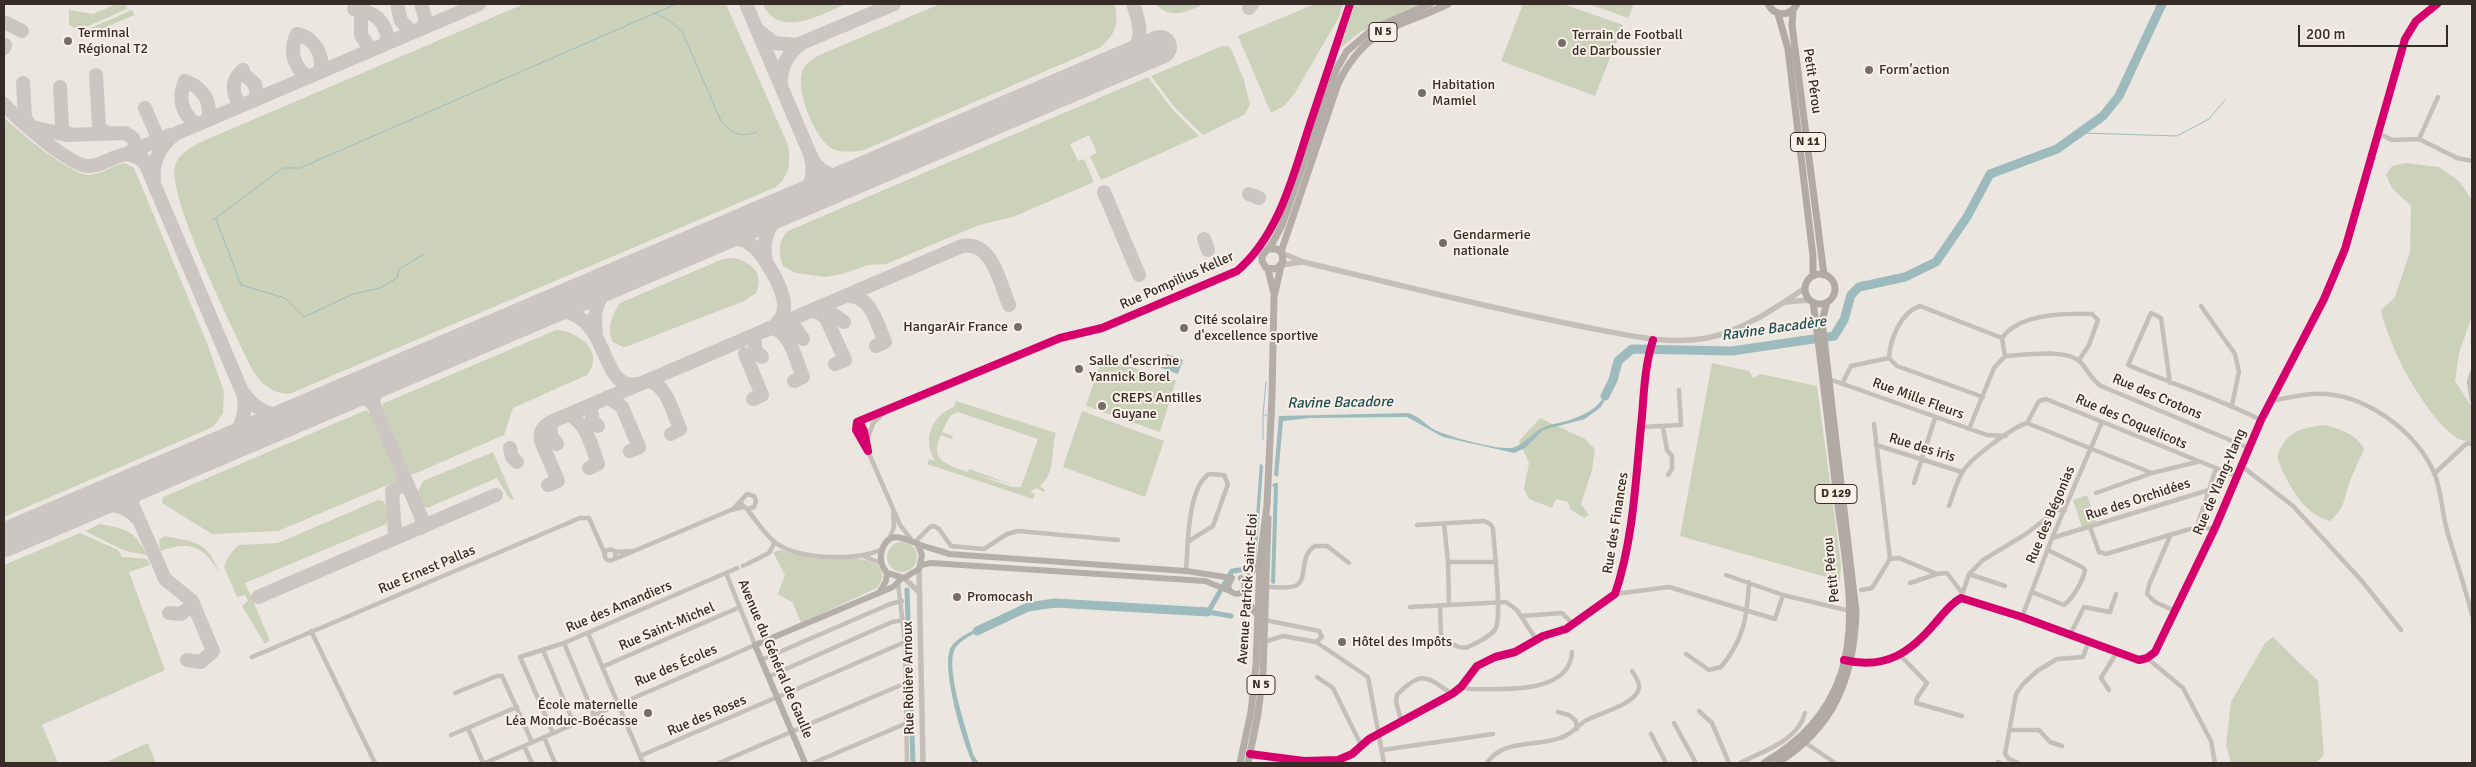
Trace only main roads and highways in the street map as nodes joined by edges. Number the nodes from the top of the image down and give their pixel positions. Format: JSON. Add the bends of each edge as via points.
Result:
{"nodes":[{"id":1,"x":1430,"y":4,"type":"edge"},
{"id":2,"x":1448,"y":4,"type":"edge"},
{"id":3,"x":1768,"y":4,"type":"edge"},
{"id":4,"x":1795,"y":7,"type":"edge"},
{"id":5,"x":1778,"y":14,"type":"junction"},
{"id":6,"x":1268,"y":249,"type":"junction"},
{"id":7,"x":1282,"y":252,"type":"junction"},
{"id":8,"x":1281,"y":266,"type":"junction"},
{"id":9,"x":1268,"y":269,"type":"junction"},
{"id":10,"x":1824,"y":275,"type":"junction"},
{"id":11,"x":1813,"y":276,"type":"junction"},
{"id":12,"x":1274,"y":297,"type":"junction"},
{"id":13,"x":1811,"y":301,"type":"junction"},
{"id":14,"x":1827,"y":302,"type":"junction"},
{"id":15,"x":1821,"y":339,"type":"junction"},
{"id":16,"x":1267,"y":505,"type":"junction"},
{"id":17,"x":914,"y":542,"type":"junction"},
{"id":18,"x":1260,"y":560,"type":"junction"},
{"id":19,"x":920,"y":567,"type":"junction"},
{"id":20,"x":887,"y":572,"type":"junction"},
{"id":21,"x":1230,"y":577,"type":"junction"},
{"id":22,"x":1259,"y":577,"type":"junction"},
{"id":23,"x":1243,"y":578,"type":"junction"},
{"id":24,"x":902,"y":580,"type":"junction"},
{"id":25,"x":1267,"y":586,"type":"junction"},
{"id":26,"x":1228,"y":590,"type":"junction"},
{"id":27,"x":879,"y":594,"type":"junction"},
{"id":28,"x":1245,"y":600,"type":"junction"},
{"id":29,"x":1262,"y":605,"type":"junction"},
{"id":30,"x":1258,"y":615,"type":"junction"},
{"id":31,"x":755,"y":645,"type":"joint"},
{"id":32,"x":1803,"y":741,"type":"junction"},
{"id":33,"x":805,"y":763,"type":"edge"},
{"id":34,"x":1240,"y":763,"type":"edge"},
{"id":35,"x":1248,"y":763,"type":"edge"},
{"id":36,"x":1764,"y":763,"type":"edge"},
{"id":37,"x":1777,"y":763,"type":"edge"}],
"edges":[{"from":1,"to":6,"type":"main road","number":"N 5","via":[[1373,29],[1347,51],[1282,225]]},
{"from":2,"to":7,"type":"main road","number":"N 5","via":[[1377,35],[1348,63],[1338,84]]},
{"from":3,"to":5,"type":"highway","number":"N 11"},
{"from":4,"to":5,"type":"highway","number":"N 11"},
{"from":4,"to":10,"type":"highway","name":"Petit Pérou","number":"N 11","via":[[1792,25]]},
{"from":5,"to":11,"type":"highway","name":"Petit Pérou","number":"N 11","via":[[1786,38],[1797,114]]},
{"from":6,"to":7,"type":"main road"},
{"from":6,"to":9,"type":"main road","via":[[1262,258]]},
{"from":7,"to":8,"type":"main road"},
{"from":8,"to":9,"type":"main road"},
{"from":8,"to":12,"type":"main road","name":"Avenue Patrick Saint-Eloi","number":"N 5"},
{"from":9,"to":12,"type":"main road","name":"Avenue Patrick Saint-Eloi","number":"N 5"},
{"from":10,"to":11,"type":"highway"},
{"from":10,"to":14,"type":"highway","number":"D 129","via":[[1833,282],[1835,290]]},
{"from":11,"to":13,"type":"highway","number":"D 129","via":[[1805,288]]},
{"from":12,"to":16,"type":"main road","name":"Avenue Patrick Saint-Eloi","number":"N 5"},
{"from":13,"to":14,"type":"highway"},
{"from":13,"to":15,"type":"highway","name":"Petit Pérou","number":"D 129"},
{"from":14,"to":15,"type":"highway","name":"Petit Pérou","number":"D 129"},
{"from":15,"to":32,"type":"highway","name":"Petit Pérou","number":"D 129","via":[[1853,612],[1848,660],[1828,703]]},
{"from":16,"to":18,"type":"main road","name":"Avenue Patrick Saint-Eloi","number":"N 5"},
{"from":16,"to":25,"type":"main road","name":"Avenue Patrick Saint-Eloi","number":"N 5"},
{"from":17,"to":19,"type":"main road","via":[[922,556]]},
{"from":17,"to":20,"type":"main road","via":[[899,537],[888,542],[882,549],[881,563]]},
{"from":17,"to":21,"type":"main road","via":[[949,554]]},
{"from":18,"to":22,"type":"main road","name":"Avenue Patrick Saint-Eloi","number":"N 5"},
{"from":18,"to":23,"type":"main road","via":[[1255,570]]},
{"from":19,"to":24,"type":"main road"},
{"from":19,"to":26,"type":"main road","via":[[931,563],[1117,575],[1204,582]]},
{"from":20,"to":24,"type":"main road"},
{"from":20,"to":27,"type":"main road"},
{"from":21,"to":23,"type":"main road"},
{"from":21,"to":26,"type":"main road"},
{"from":22,"to":23,"type":"main road"},
{"from":22,"to":25,"type":"main road"},
{"from":22,"to":29,"type":"main road","name":"Avenue Patrick Saint-Eloi","number":"N 5"},
{"from":23,"to":26,"type":"main road","via":[[1245,588],[1240,593]]},
{"from":24,"to":27,"type":"main road","name":"Rue des Écoles"},
{"from":25,"to":29,"type":"main road","name":"Avenue Patrick Saint-Eloi","number":"N 5"},
{"from":26,"to":28,"type":"main road"},
{"from":27,"to":31,"type":"main road","name":"Rue des Écoles"},
{"from":28,"to":29,"type":"main road"},
{"from":28,"to":30,"type":"main road"},
{"from":29,"to":30,"type":"main road","name":"Avenue Patrick Saint-Eloi","number":"N 5"},
{"from":29,"to":35,"type":"main road","name":"Avenue Patrick Saint-Eloi","number":"N 5","via":[[1267,641]]},
{"from":30,"to":34,"type":"main road","name":"Avenue Patrick Saint-Eloi","number":"N 5","via":[[1251,712]]},
{"from":31,"to":33,"type":"main road","name":"Avenue du Général de Gaulle","via":[[796,730]]},
{"from":32,"to":36,"type":"highway","name":"Petit Pérou","number":"D 129"},
{"from":32,"to":37,"type":"highway","name":"Petit Pérou","number":"D 129"}]}
